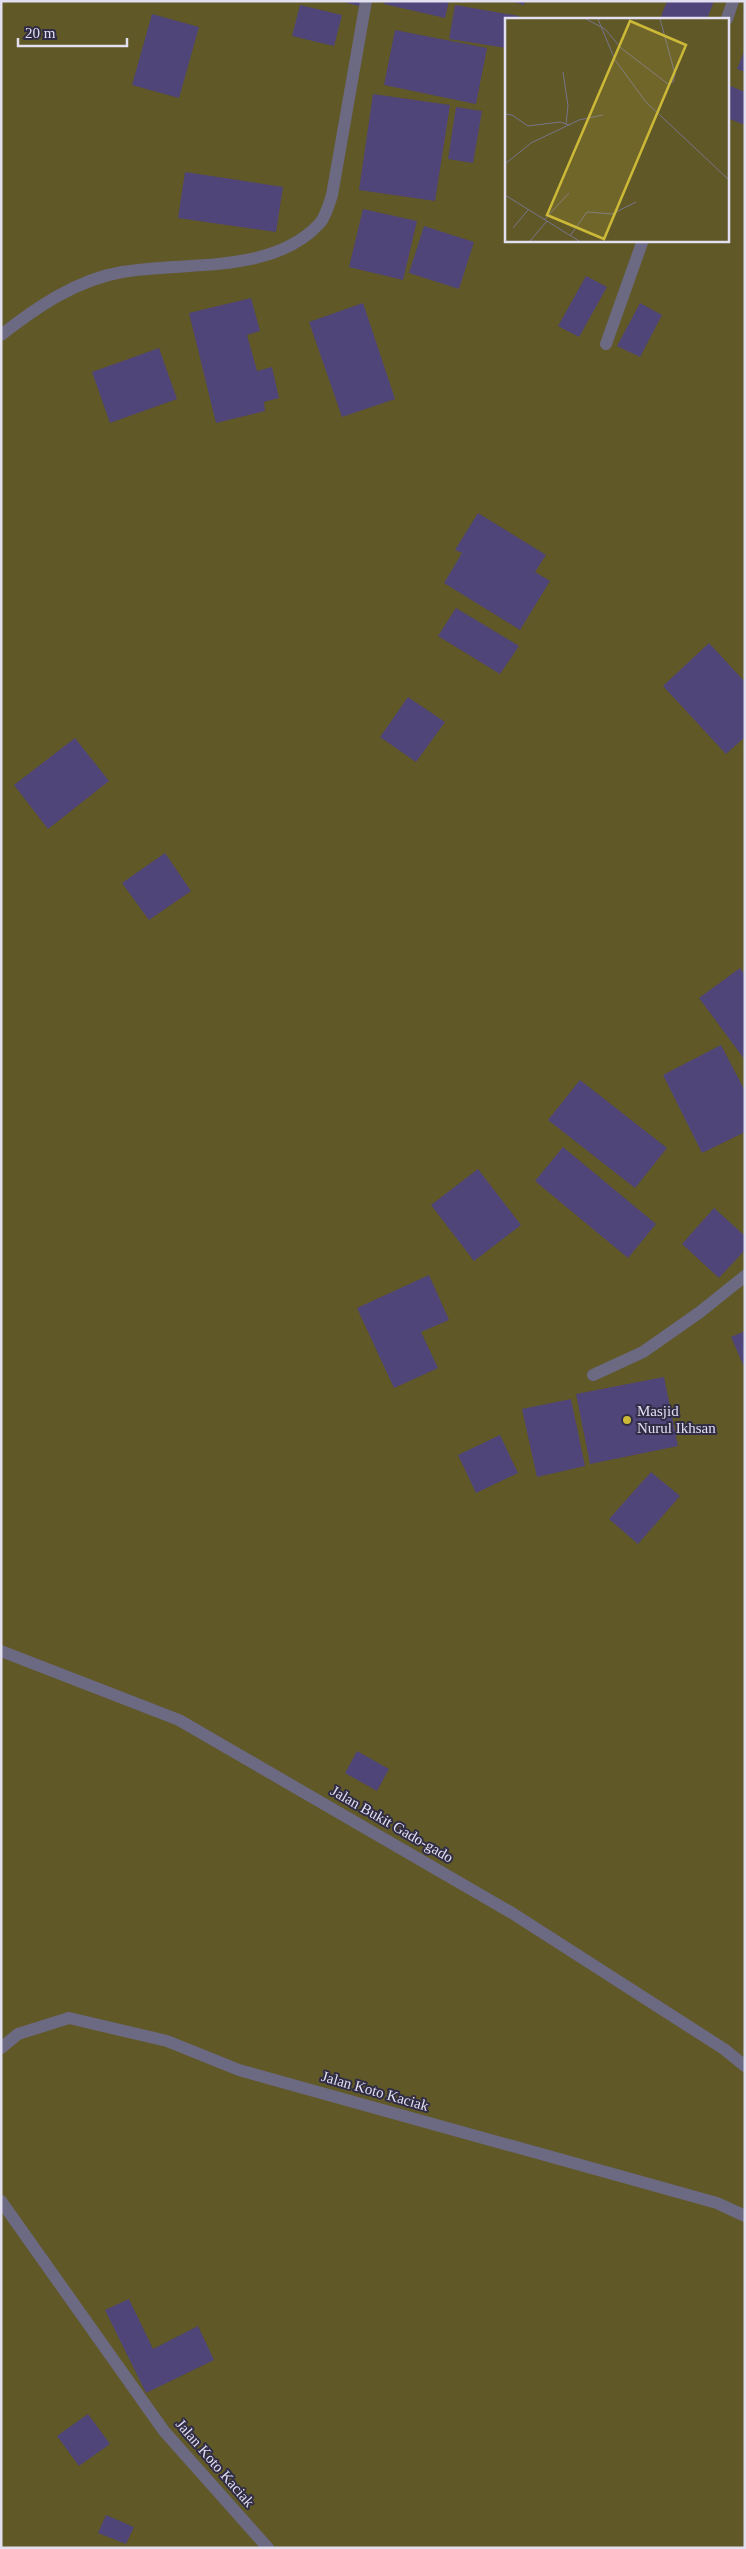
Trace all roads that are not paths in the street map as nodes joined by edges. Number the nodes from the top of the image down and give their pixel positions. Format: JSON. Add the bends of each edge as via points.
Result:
{"nodes":[{"id":1,"x":366,"y":1,"type":"edge"},
{"id":2,"x":733,"y":1,"type":"edge"},
{"id":3,"x":727,"y":18,"type":"edge"},
{"id":4,"x":643,"y":241,"type":"edge"},
{"id":5,"x":1,"y":335,"type":"edge"},
{"id":6,"x":606,"y":344,"type":"dead end"},
{"id":7,"x":745,"y":1276,"type":"edge"},
{"id":8,"x":593,"y":1375,"type":"dead end"},
{"id":9,"x":1,"y":1651,"type":"edge"},
{"id":10,"x":1,"y":2048,"type":"edge"},
{"id":11,"x":745,"y":2066,"type":"edge"},
{"id":12,"x":1,"y":2201,"type":"edge"},
{"id":13,"x":745,"y":2216,"type":"edge"},
{"id":14,"x":268,"y":2548,"type":"edge"}],
"edges":[{"from":1,"to":5,"type":"street","via":[[332,195],[321,221],[298,243],[262,258],[121,272],[75,286],[26,315]]},
{"from":2,"to":3,"type":"street"},
{"from":4,"to":6,"type":"street"},
{"from":7,"to":8,"type":"street","via":[[643,1352]]},
{"from":9,"to":11,"type":"street","name":"Jalan Bukit Gado-gado","via":[[179,1720],[512,1913],[724,2049]]},
{"from":10,"to":13,"type":"street","name":"Jalan Koto Kaciak","via":[[18,2034],[70,2018],[167,2041],[239,2070],[717,2203]]},
{"from":12,"to":14,"type":"street","name":"Jalan Koto Kaciak","via":[[164,2430]]}]}
